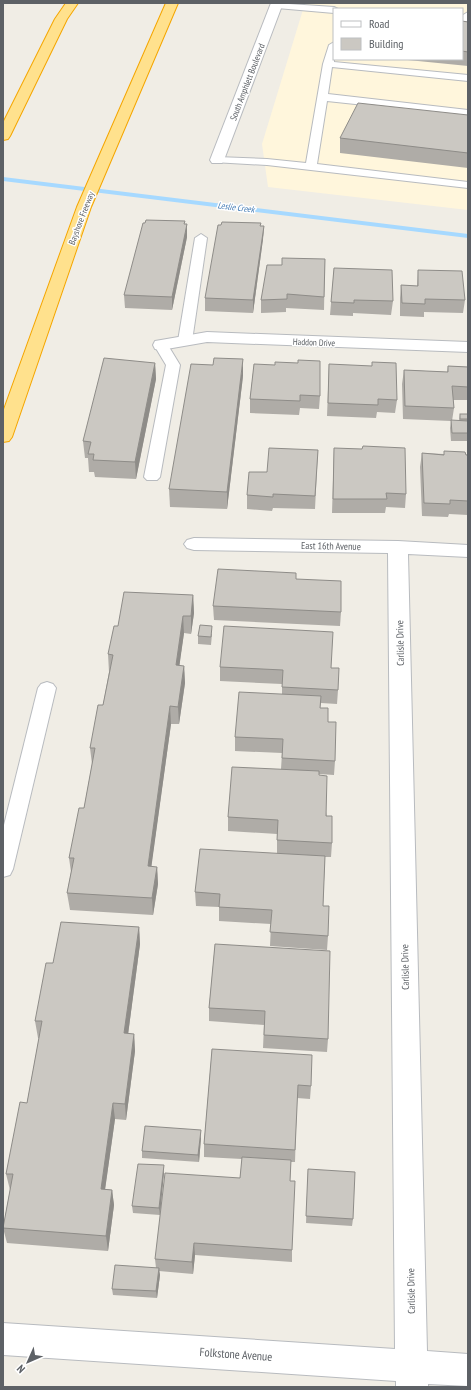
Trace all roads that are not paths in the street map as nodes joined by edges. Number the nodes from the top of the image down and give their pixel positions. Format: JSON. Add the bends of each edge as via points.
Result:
{"nodes":[{"id":1,"x":72,"y":3,"type":"edge"},
{"id":2,"x":172,"y":3,"type":"edge"},
{"id":3,"x":277,"y":4,"type":"edge"},
{"id":4,"x":333,"y":10,"type":"edge"},
{"id":5,"x":333,"y":48,"type":"edge"},
{"id":6,"x":328,"y":64,"type":"junction"},
{"id":7,"x":468,"y":78,"type":"edge"},
{"id":8,"x":322,"y":97,"type":"junction"},
{"id":9,"x":468,"y":113,"type":"edge"},
{"id":10,"x":3,"y":136,"type":"edge"},
{"id":11,"x":217,"y":160,"type":"joint"},
{"id":12,"x":311,"y":167,"type":"junction"},
{"id":13,"x":468,"y":185,"type":"edge"},
{"id":14,"x":201,"y":238,"type":"dead end"},
{"id":15,"x":185,"y":341,"type":"junction"},
{"id":16,"x":161,"y":345,"type":"joint"},
{"id":17,"x":468,"y":348,"type":"edge"},
{"id":18,"x":3,"y":437,"type":"edge"},
{"id":19,"x":152,"y":477,"type":"dead end"},
{"id":20,"x":194,"y":544,"type":"dead end"},
{"id":21,"x":398,"y":546,"type":"junction"},
{"id":22,"x":468,"y":551,"type":"edge"},
{"id":23,"x":47,"y":688,"type":"dead end"},
{"id":24,"x":3,"y":869,"type":"edge"},
{"id":25,"x":3,"y":1339,"type":"edge"},
{"id":26,"x":468,"y":1370,"type":"edge"},
{"id":27,"x":412,"y":1377,"type":"edge"}],
"edges":[{"from":1,"to":10,"type":"highway","via":[[61,19]]},
{"from":2,"to":18,"type":"highway","name":"Bayshore Freeway","via":[[84,207]]},
{"from":3,"to":4,"type":"lane"},
{"from":3,"to":11,"type":"street","name":"South Amphlett Boulevard"},
{"from":5,"to":6,"type":"lane"},
{"from":6,"to":7,"type":"lane"},
{"from":6,"to":8,"type":"lane"},
{"from":8,"to":9,"type":"lane"},
{"from":8,"to":12,"type":"lane"},
{"from":11,"to":12,"type":"lane"},
{"from":12,"to":13,"type":"lane"},
{"from":14,"to":15,"type":"lane"},
{"from":15,"to":16,"type":"street","name":"Haddon Drive"},
{"from":15,"to":17,"type":"street","name":"Haddon Drive","via":[[207,337]]},
{"from":16,"to":19,"type":"lane","via":[[173,365]]},
{"from":20,"to":21,"type":"street","name":"East 16th Avenue"},
{"from":21,"to":22,"type":"street","name":"East 16th Avenue"},
{"from":21,"to":27,"type":"street","name":"Carlisle Drive"},
{"from":23,"to":24,"type":"lane"},
{"from":25,"to":27,"type":"street","name":"Folkstone Avenue"},
{"from":26,"to":27,"type":"street","name":"Folkstone Avenue"}]}
